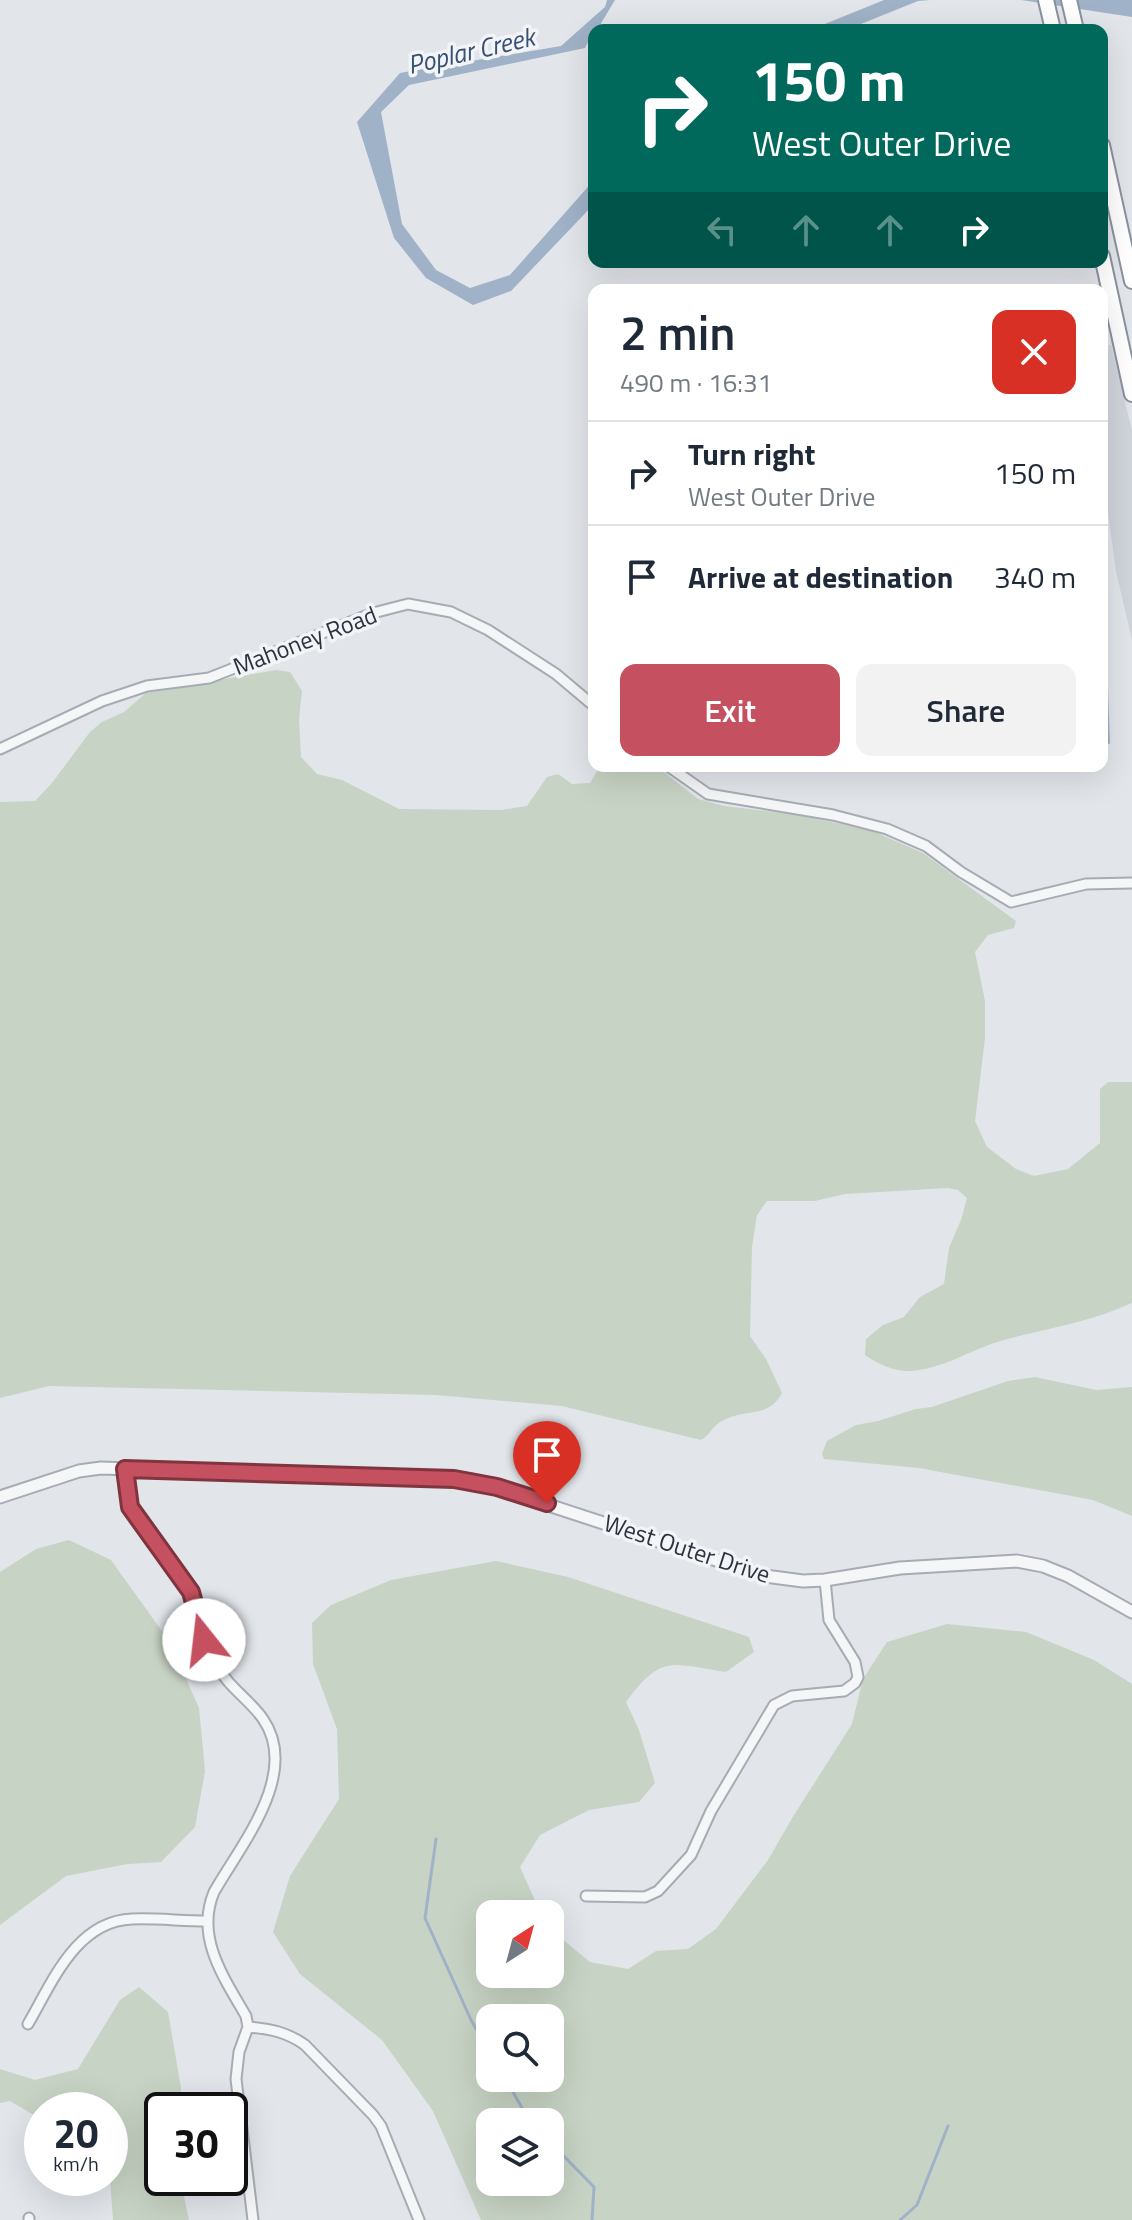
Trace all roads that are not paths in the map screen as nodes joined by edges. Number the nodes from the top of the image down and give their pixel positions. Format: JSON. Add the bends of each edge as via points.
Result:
{"nodes":[{"id":1,"x":1046,"y":0,"type":"edge"},
{"id":2,"x":1069,"y":0,"type":"edge"},
{"id":3,"x":1052,"y":24,"type":"edge"},
{"id":4,"x":1075,"y":24,"type":"edge"},
{"id":5,"x":1108,"y":172,"type":"edge"},
{"id":6,"x":1105,"y":268,"type":"edge"},
{"id":7,"x":1132,"y":281,"type":"edge"},
{"id":8,"x":1132,"y":394,"type":"edge"},
{"id":9,"x":588,"y":701,"type":"edge"},
{"id":10,"x":0,"y":749,"type":"edge"},
{"id":11,"x":677,"y":772,"type":"edge"},
{"id":12,"x":1132,"y":883,"type":"edge"},
{"id":13,"x":125,"y":1469,"type":"junction"},
{"id":14,"x":0,"y":1497,"type":"edge"},
{"id":15,"x":825,"y":1580,"type":"junction"},
{"id":16,"x":1132,"y":1612,"type":"edge"},
{"id":17,"x":586,"y":1896,"type":"dead end"},
{"id":18,"x":206,"y":1921,"type":"junction"},
{"id":19,"x":28,"y":2024,"type":"dead end"},
{"id":20,"x":248,"y":2027,"type":"junction"},
{"id":21,"x":253,"y":2220,"type":"edge"},
{"id":22,"x":419,"y":2220,"type":"edge"}],
"edges":[{"from":1,"to":3,"type":"highway"},
{"from":2,"to":4,"type":"highway"},
{"from":5,"to":7,"type":"highway"},
{"from":6,"to":8,"type":"highway"},
{"from":9,"to":10,"type":"street","name":"Mahoney Road","via":[[488,630],[451,612],[408,604],[209,678],[147,686],[102,701]]},
{"from":11,"to":12,"type":"street","via":[[708,794],[887,829],[926,846],[1011,902],[1086,884]]},
{"from":13,"to":14,"type":"street","name":"West Outer Drive","via":[[79,1471]]},
{"from":13,"to":15,"type":"street","name":"West Outer Drive","via":[[472,1480],[755,1573]]},
{"from":13,"to":18,"type":"street","via":[[136,1518],[191,1592],[215,1663],[263,1719],[273,1742],[269,1796],[214,1892]]},
{"from":15,"to":16,"type":"street","name":"West Outer Drive","via":[[900,1568],[1017,1561],[1068,1576]]},
{"from":15,"to":17,"type":"street","via":[[829,1620],[855,1662],[855,1683],[844,1691],[792,1696],[774,1705],[691,1855],[658,1891],[645,1897]]},
{"from":18,"to":19,"type":"street","via":[[131,1919],[96,1930],[63,1964]]},
{"from":18,"to":20,"type":"street","via":[[217,1963]]},
{"from":20,"to":21,"type":"street","via":[[236,2079]]},
{"from":20,"to":22,"type":"street","via":[[295,2038],[373,2115]]}]}
